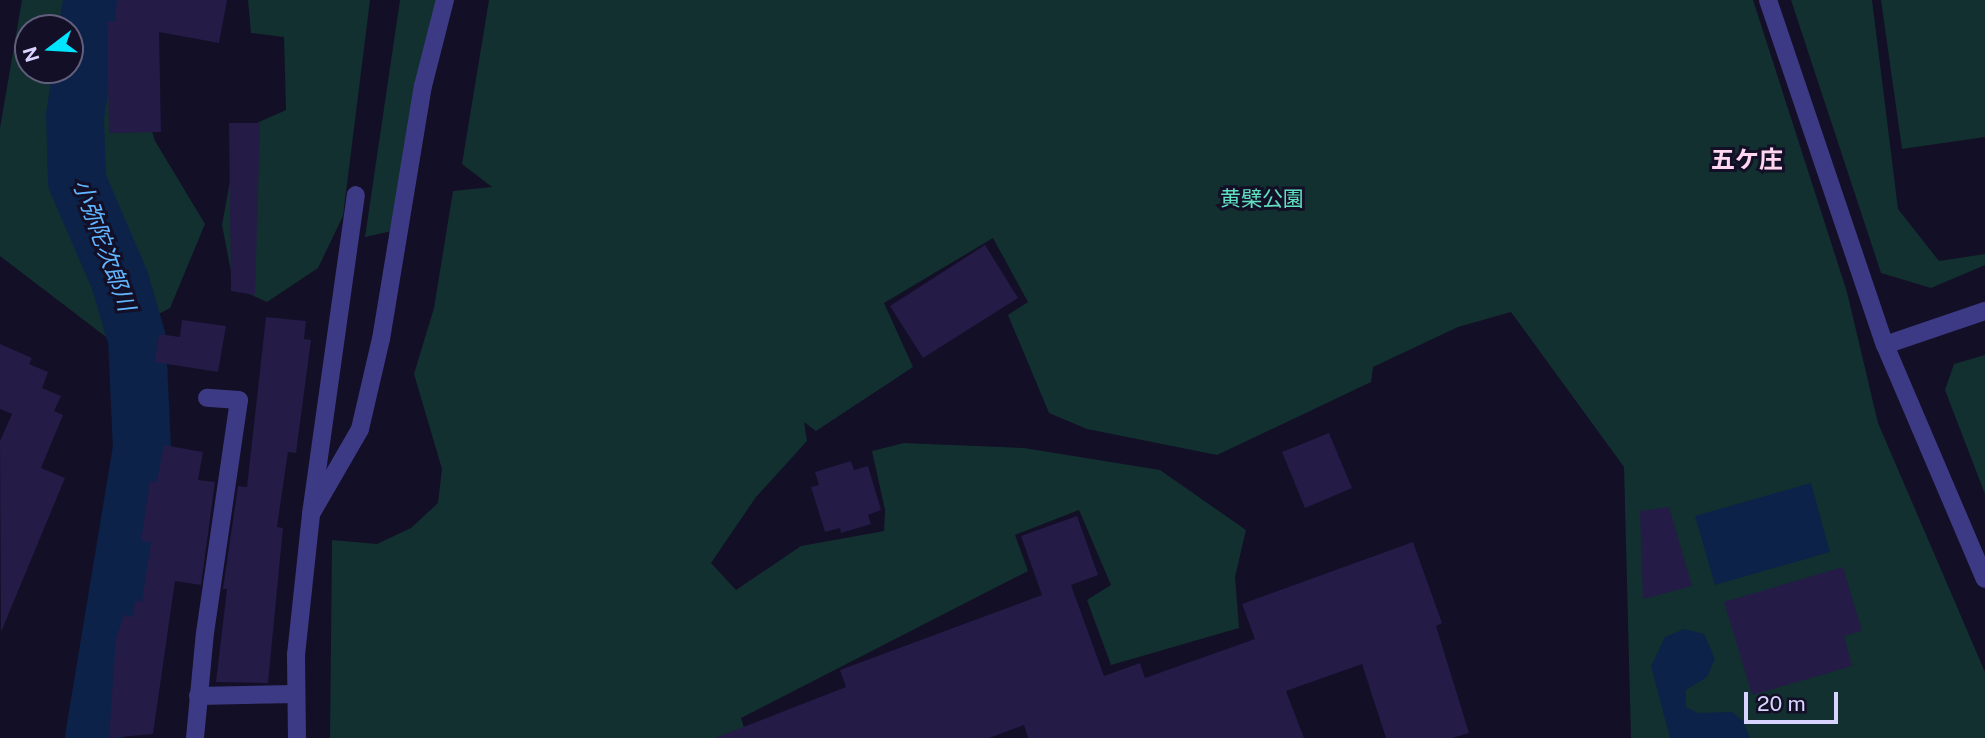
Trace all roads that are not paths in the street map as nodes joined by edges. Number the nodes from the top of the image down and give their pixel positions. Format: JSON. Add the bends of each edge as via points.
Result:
{"nodes":[{"id":1,"x":445,"y":0,"type":"edge"},
{"id":2,"x":1768,"y":0,"type":"edge"},
{"id":3,"x":356,"y":195,"type":"dead end"},
{"id":4,"x":1985,"y":312,"type":"edge"},
{"id":5,"x":1885,"y":345,"type":"junction"},
{"id":6,"x":207,"y":398,"type":"dead end"},
{"id":7,"x":311,"y":514,"type":"junction"},
{"id":8,"x":1985,"y":579,"type":"edge"},
{"id":9,"x":296,"y":694,"type":"junction"},
{"id":10,"x":198,"y":696,"type":"junction"},
{"id":11,"x":195,"y":738,"type":"edge"},
{"id":12,"x":297,"y":738,"type":"edge"}],
"edges":[{"from":1,"to":7,"type":"street","via":[[423,86],[381,339],[360,429]]},
{"from":2,"to":5,"type":"street"},
{"from":3,"to":7,"type":"street"},
{"from":4,"to":5,"type":"street"},
{"from":5,"to":8,"type":"street"},
{"from":6,"to":10,"type":"street","via":[[239,400]]},
{"from":7,"to":9,"type":"street"},
{"from":9,"to":10,"type":"street"},
{"from":9,"to":12,"type":"street"},
{"from":10,"to":11,"type":"street"}]}
